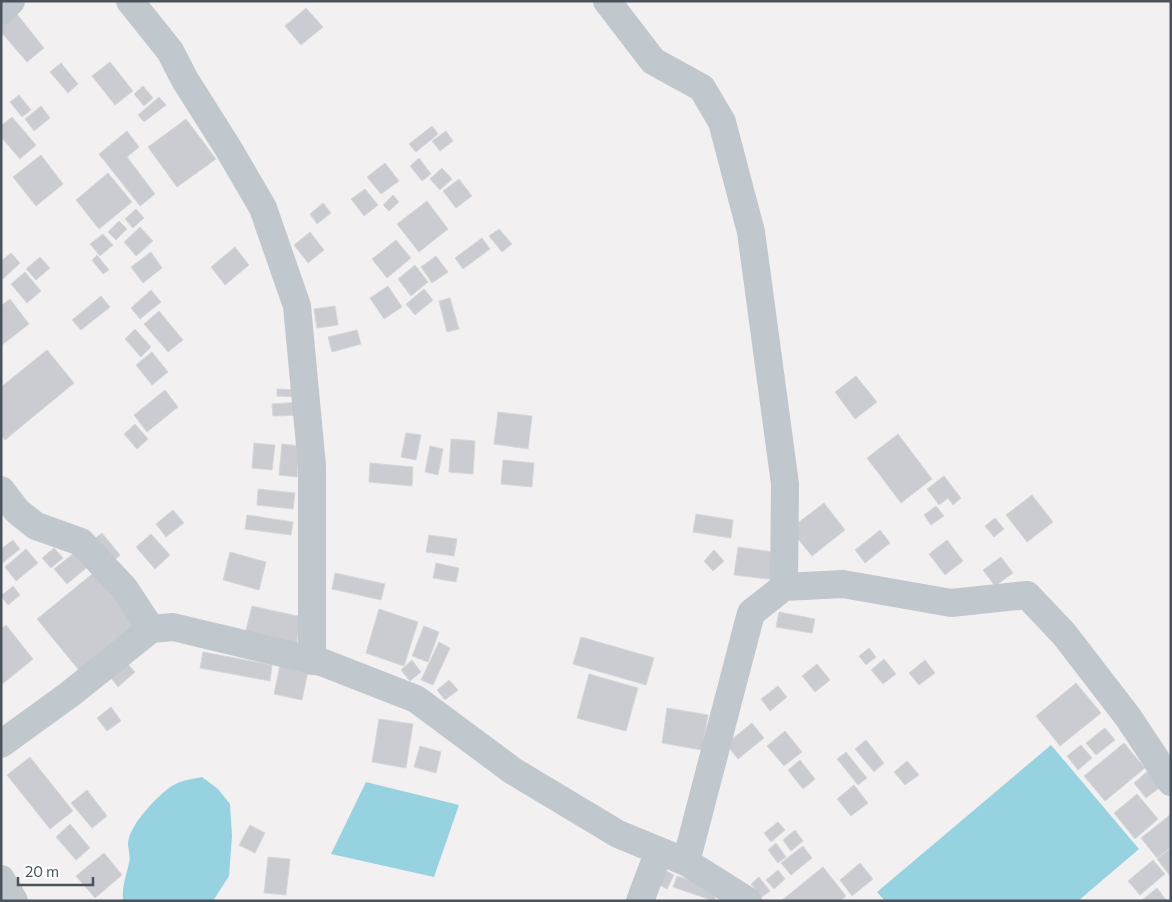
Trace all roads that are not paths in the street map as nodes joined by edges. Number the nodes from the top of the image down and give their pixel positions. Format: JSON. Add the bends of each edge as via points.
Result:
{"nodes":[{"id":1,"x":11,"y":1,"type":"edge"},
{"id":2,"x":130,"y":1,"type":"edge"},
{"id":3,"x":607,"y":1,"type":"edge"},
{"id":4,"x":1,"y":11,"type":"edge"},
{"id":5,"x":1,"y":490,"type":"edge"},
{"id":6,"x":784,"y":587,"type":"junction"},
{"id":7,"x":151,"y":629,"type":"junction"},
{"id":8,"x":312,"y":661,"type":"junction"},
{"id":9,"x":1,"y":744,"type":"edge"},
{"id":10,"x":1171,"y":782,"type":"edge"},
{"id":11,"x":659,"y":851,"type":"junction"},
{"id":12,"x":686,"y":862,"type":"junction"},
{"id":13,"x":1,"y":879,"type":"edge"},
{"id":14,"x":14,"y":901,"type":"edge"},
{"id":15,"x":640,"y":901,"type":"edge"},
{"id":16,"x":748,"y":901,"type":"edge"}],
"edges":[{"from":1,"to":4,"type":"street"},
{"from":2,"to":8,"type":"street","via":[[170,51],[263,208],[297,306],[312,466]]},
{"from":3,"to":6,"type":"street","via":[[653,61],[702,88],[722,122],[751,232],[784,474]]},
{"from":5,"to":7,"type":"street","via":[[17,511],[36,526],[81,542],[124,588]]},
{"from":6,"to":10,"type":"street","via":[[843,584],[951,603],[1027,595],[1064,634],[1128,716]]},
{"from":6,"to":12,"type":"street","via":[[751,613]]},
{"from":7,"to":8,"type":"street","via":[[173,627]]},
{"from":7,"to":9,"type":"street"},
{"from":8,"to":11,"type":"street","via":[[416,699],[513,771],[618,834]]},
{"from":11,"to":12,"type":"street"},
{"from":11,"to":15,"type":"street"},
{"from":12,"to":16,"type":"street"},
{"from":13,"to":14,"type":"street"}]}
